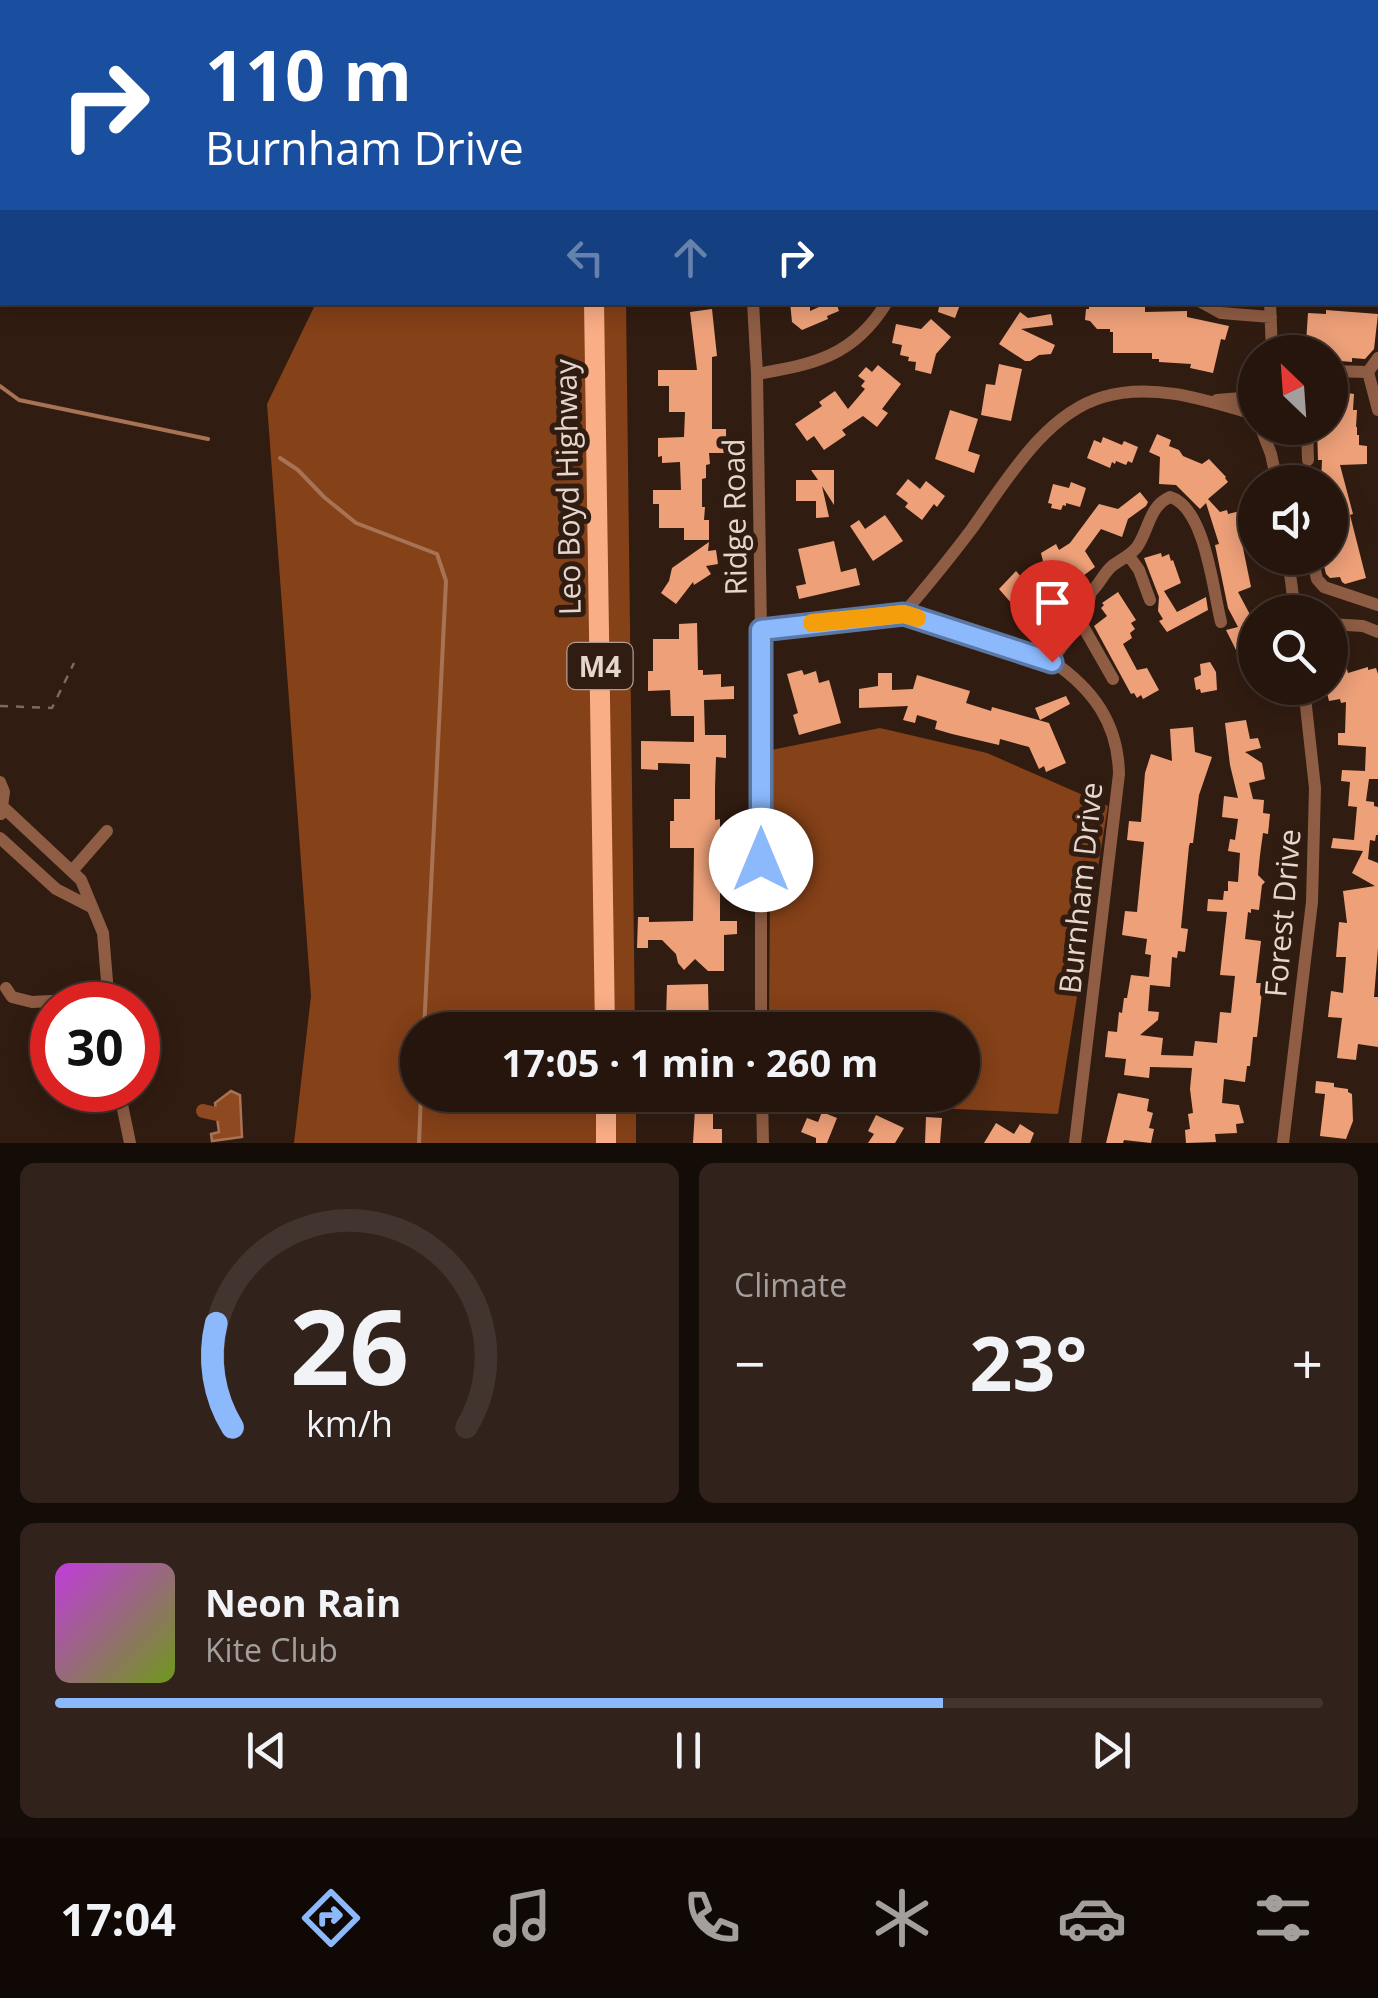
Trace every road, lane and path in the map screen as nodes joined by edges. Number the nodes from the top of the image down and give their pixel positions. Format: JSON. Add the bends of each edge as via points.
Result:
{"nodes":[{"id":1,"x":594,"y":305,"type":"edge"},
{"id":2,"x":753,"y":305,"type":"edge"},
{"id":3,"x":885,"y":305,"type":"edge"},
{"id":4,"x":1206,"y":305,"type":"edge"},
{"id":5,"x":1270,"y":310,"type":"edge"},
{"id":6,"x":1271,"y":335,"type":"edge"},
{"id":7,"x":1378,"y":358,"type":"edge"},
{"id":8,"x":1348,"y":371,"type":"edge"},
{"id":9,"x":1368,"y":372,"type":"junction"},
{"id":10,"x":757,"y":374,"type":"junction"},
{"id":11,"x":1238,"y":398,"type":"edge"},
{"id":12,"x":1209,"y":401,"type":"junction"},
{"id":13,"x":1238,"y":410,"type":"edge"},
{"id":14,"x":1378,"y":410,"type":"edge"},
{"id":15,"x":1268,"y":445,"type":"edge"},
{"id":16,"x":1272,"y":445,"type":"edge"},
{"id":17,"x":1308,"y":445,"type":"edge"},
{"id":18,"x":1272,"y":454,"type":"junction"},
{"id":19,"x":1308,"y":460,"type":"dead end"},
{"id":20,"x":1274,"y":465,"type":"edge"},
{"id":21,"x":1129,"y":556,"type":"junction"},
{"id":22,"x":1316,"y":575,"type":"edge"},
{"id":23,"x":1150,"y":600,"type":"dead end"},
{"id":24,"x":1378,"y":604,"type":"edge"},
{"id":25,"x":904,"y":614,"type":"junction"},
{"id":26,"x":1075,"y":618,"type":"junction"},
{"id":27,"x":1220,"y":622,"type":"dead end"},
{"id":28,"x":1348,"y":625,"type":"edge"},
{"id":29,"x":761,"y":630,"type":"junction"},
{"id":30,"x":1378,"y":632,"type":"edge"},
{"id":31,"x":1052,"y":662,"type":"junction"},
{"id":32,"x":74,"y":663,"type":"dead end"},
{"id":33,"x":1113,"y":679,"type":"dead end"},
{"id":34,"x":1306,"y":705,"type":"edge"},
{"id":35,"x":0,"y":706,"type":"edge"},
{"id":36,"x":0,"y":782,"type":"edge"},
{"id":37,"x":1,"y":811,"type":"edge"},
{"id":38,"x":107,"y":831,"type":"dead end"},
{"id":39,"x":0,"y":838,"type":"edge"},
{"id":40,"x":72,"y":870,"type":"junction"},
{"id":41,"x":91,"y":907,"type":"junction"},
{"id":42,"x":108,"y":982,"type":"edge"},
{"id":43,"x":6,"y":988,"type":"dead end"},
{"id":44,"x":30,"y":1002,"type":"edge"},
{"id":45,"x":605,"y":1012,"type":"edge"},
{"id":46,"x":762,"y":1012,"type":"edge"},
{"id":47,"x":124,"y":1112,"type":"edge"},
{"id":48,"x":606,"y":1112,"type":"edge"},
{"id":49,"x":762,"y":1112,"type":"edge"},
{"id":50,"x":130,"y":1143,"type":"edge"},
{"id":51,"x":606,"y":1143,"type":"edge"},
{"id":52,"x":763,"y":1143,"type":"edge"},
{"id":53,"x":1076,"y":1143,"type":"edge"},
{"id":54,"x":1283,"y":1143,"type":"edge"}],
"edges":[{"from":1,"to":45,"type":"highway","name":"Leo Boyd Highway","number":"M4"},
{"from":2,"to":10,"type":"street","name":"Ridge Road"},
{"from":3,"to":10,"type":"street","via":[[869,329],[842,350],[808,365]]},
{"from":4,"to":5,"type":"street","via":[[1221,313]]},
{"from":5,"to":6,"type":"street"},
{"from":7,"to":9,"type":"street"},
{"from":8,"to":9,"type":"street"},
{"from":9,"to":14,"type":"street"},
{"from":10,"to":29,"type":"street","name":"Ridge Road"},
{"from":11,"to":12,"type":"street"},
{"from":12,"to":13,"type":"street"},
{"from":12,"to":25,"type":"street","via":[[1117,394],[1070,412],[1040,439]]},
{"from":15,"to":18,"type":"street"},
{"from":16,"to":18,"type":"street"},
{"from":17,"to":19,"type":"street"},
{"from":18,"to":20,"type":"street"},
{"from":21,"to":23,"type":"street"},
{"from":21,"to":26,"type":"street","via":[[1110,568]]},
{"from":21,"to":27,"type":"street","via":[[1160,502],[1180,500],[1200,534]]},
{"from":22,"to":24,"type":"street","via":[[1324,587]]},
{"from":25,"to":29,"type":"street","name":"Burnham Drive"},
{"from":25,"to":31,"type":"street","name":"Burnham Drive"},
{"from":26,"to":31,"type":"street","via":[[1073,634]]},
{"from":26,"to":33,"type":"street"},
{"from":28,"to":30,"type":"street"},
{"from":29,"to":46,"type":"street","name":"Ridge Road"},
{"from":31,"to":53,"type":"street","name":"Burnham Drive","via":[[1099,706],[1118,752]]},
{"from":32,"to":35,"type":"path","via":[[52,708]]},
{"from":34,"to":54,"type":"street","name":"Forest Drive","via":[[1314,788],[1312,902]]},
{"from":36,"to":37,"type":"street"},
{"from":37,"to":40,"type":"street"},
{"from":38,"to":40,"type":"street"},
{"from":39,"to":41,"type":"street","via":[[56,888]]},
{"from":40,"to":41,"type":"street"},
{"from":41,"to":42,"type":"street","via":[[104,933]]},
{"from":43,"to":44,"type":"street"},
{"from":47,"to":50,"type":"street"},
{"from":48,"to":51,"type":"highway"},
{"from":49,"to":52,"type":"street"}]}
